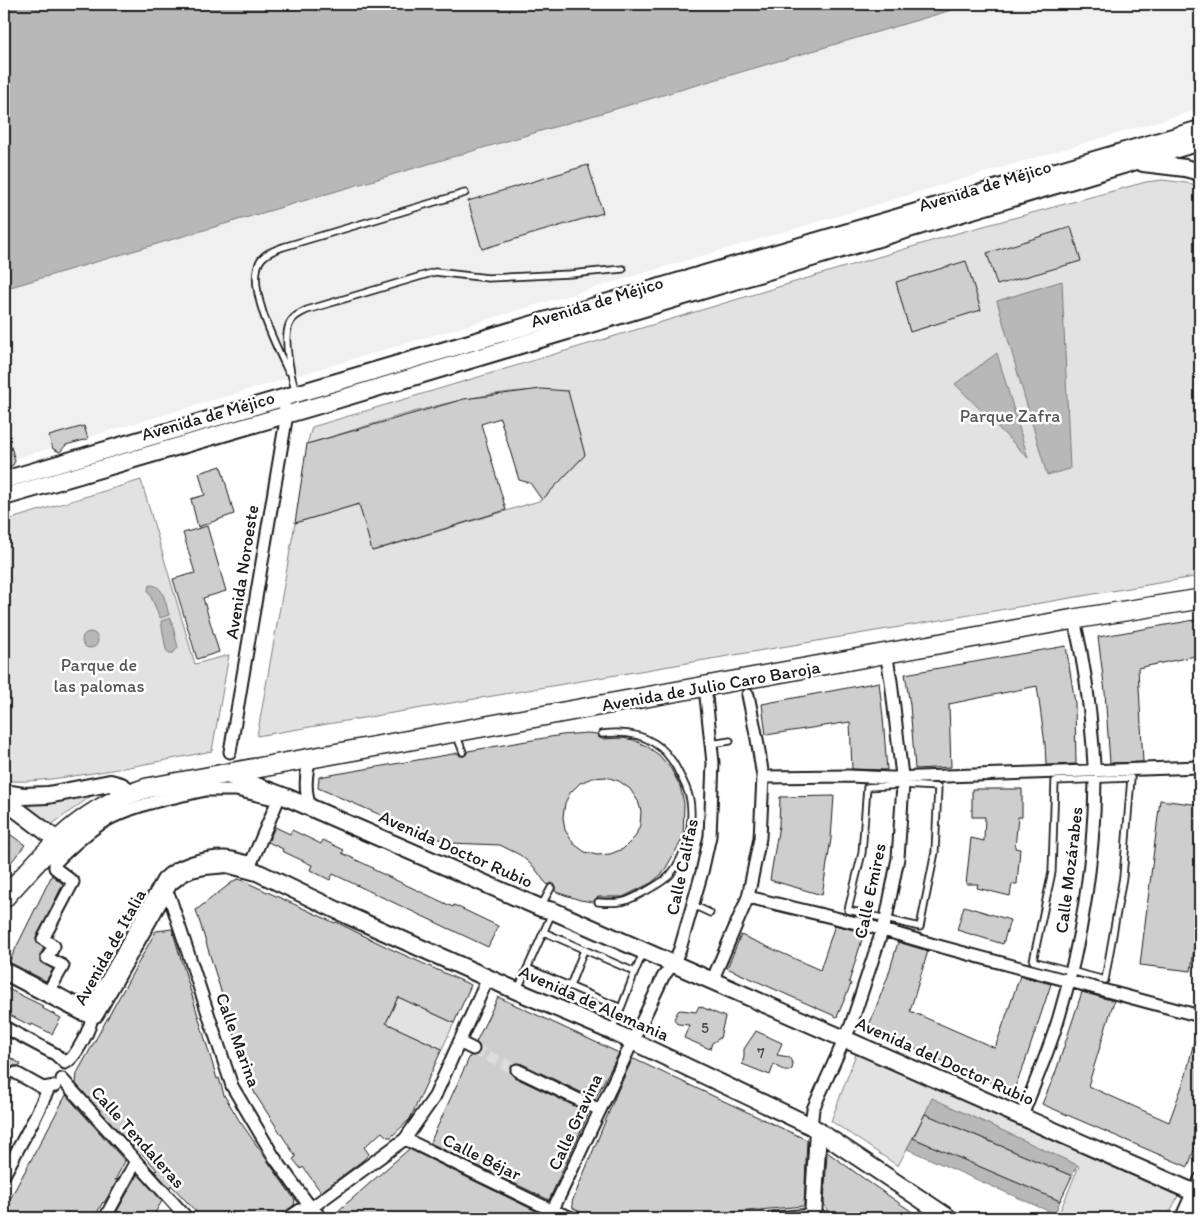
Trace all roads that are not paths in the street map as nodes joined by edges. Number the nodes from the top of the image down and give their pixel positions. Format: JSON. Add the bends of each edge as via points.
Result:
{"nodes":[{"id":1,"x":1192,"y":132,"type":"edge"},
{"id":2,"x":1200,"y":141,"type":"edge"},
{"id":3,"x":1136,"y":162,"type":"junction"},
{"id":4,"x":1200,"y":172,"type":"edge"},
{"id":5,"x":465,"y":193,"type":"dead end"},
{"id":6,"x":623,"y":269,"type":"dead end"},
{"id":7,"x":290,"y":374,"type":"junction"},
{"id":8,"x":288,"y":403,"type":"junction"},
{"id":9,"x":4,"y":480,"type":"edge"},
{"id":10,"x":4,"y":497,"type":"edge"},
{"id":11,"x":1200,"y":599,"type":"edge"},
{"id":12,"x":1074,"y":620,"type":"junction"},
{"id":13,"x":886,"y":653,"type":"junction"},
{"id":14,"x":705,"y":687,"type":"junction"},
{"id":15,"x":748,"y":695,"type":"dead end"},
{"id":16,"x":455,"y":732,"type":"junction"},
{"id":17,"x":602,"y":734,"type":"dead end"},
{"id":18,"x":730,"y":741,"type":"dead end"},
{"id":19,"x":712,"y":744,"type":"junction"},
{"id":20,"x":230,"y":752,"type":"dead end"},
{"id":21,"x":463,"y":752,"type":"dead end"},
{"id":22,"x":310,"y":758,"type":"junction"},
{"id":23,"x":1200,"y":767,"type":"edge"},
{"id":24,"x":222,"y":773,"type":"junction"},
{"id":25,"x":1095,"y":775,"type":"junction"},
{"id":26,"x":763,"y":777,"type":"junction"},
{"id":27,"x":903,"y":782,"type":"junction"},
{"id":28,"x":4,"y":793,"type":"edge"},
{"id":29,"x":132,"y":793,"type":"junction"},
{"id":30,"x":4,"y":800,"type":"edge"},
{"id":31,"x":310,"y":807,"type":"junction"},
{"id":32,"x":58,"y":840,"type":"junction"},
{"id":33,"x":251,"y":863,"type":"joint"},
{"id":34,"x":205,"y":866,"type":"joint"},
{"id":35,"x":551,"y":888,"type":"dead end"},
{"id":36,"x":748,"y":897,"type":"junction"},
{"id":37,"x":4,"y":898,"type":"edge"},
{"id":38,"x":170,"y":898,"type":"dead end"},
{"id":39,"x":598,"y":902,"type":"dead end"},
{"id":40,"x":693,"y":905,"type":"junction"},
{"id":41,"x":547,"y":910,"type":"junction"},
{"id":42,"x":710,"y":913,"type":"dead end"},
{"id":43,"x":884,"y":924,"type":"junction"},
{"id":44,"x":544,"y":932,"type":"junction"},
{"id":45,"x":584,"y":950,"type":"junction"},
{"id":46,"x":644,"y":951,"type":"junction"},
{"id":47,"x":674,"y":964,"type":"junction"},
{"id":48,"x":527,"y":968,"type":"junction"},
{"id":49,"x":4,"y":971,"type":"edge"},
{"id":50,"x":635,"y":972,"type":"junction"},
{"id":51,"x":1071,"y":976,"type":"junction"},
{"id":52,"x":488,"y":978,"type":"junction"},
{"id":53,"x":712,"y":980,"type":"junction"},
{"id":54,"x":570,"y":986,"type":"junction"},
{"id":55,"x":517,"y":991,"type":"junction"},
{"id":56,"x":621,"y":1008,"type":"junction"},
{"id":57,"x":92,"y":1015,"type":"junction"},
{"id":58,"x":1200,"y":1016,"type":"edge"},
{"id":59,"x":4,"y":1027,"type":"edge"},
{"id":60,"x":612,"y":1031,"type":"junction"},
{"id":61,"x":845,"y":1039,"type":"junction"},
{"id":62,"x":459,"y":1042,"type":"junction"},
{"id":63,"x":632,"y":1042,"type":"junction"},
{"id":64,"x":473,"y":1049,"type":"tunnel mouth"},
{"id":65,"x":65,"y":1063,"type":"junction"},
{"id":66,"x":517,"y":1070,"type":"tunnel mouth"},
{"id":67,"x":16,"y":1073,"type":"dead end"},
{"id":68,"x":62,"y":1079,"type":"junction"},
{"id":69,"x":49,"y":1088,"type":"junction"},
{"id":70,"x":600,"y":1110,"type":"junction"},
{"id":71,"x":1022,"y":1116,"type":"junction"},
{"id":72,"x":814,"y":1128,"type":"junction"},
{"id":73,"x":405,"y":1139,"type":"junction"},
{"id":74,"x":136,"y":1161,"type":"junction"},
{"id":75,"x":4,"y":1175,"type":"edge"},
{"id":76,"x":1199,"y":1189,"type":"edge"},
{"id":77,"x":311,"y":1208,"type":"junction"},
{"id":78,"x":551,"y":1214,"type":"edge"},
{"id":79,"x":817,"y":1217,"type":"edge"},
{"id":80,"x":105,"y":1218,"type":"edge"},
{"id":81,"x":187,"y":1218,"type":"edge"},
{"id":82,"x":288,"y":1218,"type":"edge"},
{"id":83,"x":322,"y":1218,"type":"edge"},
{"id":84,"x":572,"y":1218,"type":"edge"},
{"id":85,"x":773,"y":1218,"type":"edge"},
{"id":86,"x":949,"y":1218,"type":"edge"},
{"id":87,"x":1184,"y":1218,"type":"edge"}],
"edges":[{"from":1,"to":2,"type":"street"},
{"from":1,"to":8,"type":"street","name":"Avenida de Méjico","via":[[604,303]]},
{"from":2,"to":3,"type":"street","name":"Avenida de Méjico"},
{"from":3,"to":4,"type":"street"},
{"from":3,"to":8,"type":"street","name":"Avenida de Méjico"},
{"from":5,"to":7,"type":"lane","via":[[283,247],[264,256],[258,268],[258,289],[275,344]]},
{"from":6,"to":7,"type":"lane","via":[[488,278],[435,272],[327,303],[298,314],[292,320],[287,332]]},
{"from":7,"to":8,"type":"lane"},
{"from":8,"to":9,"type":"street","name":"Avenida de Méjico"},
{"from":8,"to":10,"type":"street","name":"Avenida de Méjico"},
{"from":8,"to":20,"type":"street","name":"Avenida Noroeste"},
{"from":11,"to":12,"type":"main road","name":"Avenida de Julio Caro Baroja"},
{"from":12,"to":13,"type":"main road","name":"Avenida de Julio Caro Baroja"},
{"from":12,"to":25,"type":"street","name":"Calle Mozárabes","via":[[1091,718]]},
{"from":13,"to":14,"type":"main road","name":"Avenida de Julio Caro Baroja"},
{"from":13,"to":27,"type":"street","name":"Calle Emires"},
{"from":14,"to":16,"type":"main road","name":"Avenida de Julio Caro Baroja"},
{"from":14,"to":19,"type":"street","name":"Calle Califas"},
{"from":15,"to":26,"type":"street"},
{"from":16,"to":21,"type":"lane"},
{"from":16,"to":22,"type":"main road","name":"Avenida de Julio Caro Baroja"},
{"from":17,"to":39,"type":"lane","via":[[641,737],[661,748],[675,765],[690,800],[690,832],[685,848],[669,875],[635,898],[618,904]]},
{"from":18,"to":19,"type":"lane"},
{"from":19,"to":40,"type":"street","name":"Calle Califas","via":[[710,836]]},
{"from":22,"to":24,"type":"main road","name":"Avenida de Julio Caro Baroja"},
{"from":22,"to":31,"type":"street","via":[[306,772],[306,797]]},
{"from":23,"to":25,"type":"street"},
{"from":24,"to":29,"type":"main road","name":"Avenida de Julio Caro Baroja"},
{"from":24,"to":31,"type":"street","name":"Avenida Doctor Rubio"},
{"from":25,"to":27,"type":"street"},
{"from":25,"to":51,"type":"street","name":"Calle Mozárabes","via":[[1092,845],[1084,912]]},
{"from":25,"to":51,"type":"lane","via":[[1055,781],[1052,872],[1033,961]]},
{"from":25,"to":51,"type":"lane","via":[[1131,778],[1123,877],[1105,980]]},
{"from":26,"to":27,"type":"street","via":[[849,776]]},
{"from":26,"to":36,"type":"street","via":[[760,838]]},
{"from":27,"to":43,"type":"street","name":"Calle Emires","via":[[898,858]]},
{"from":27,"to":43,"type":"lane","via":[[867,787],[862,853],[848,910]]},
{"from":27,"to":43,"type":"lane","via":[[938,786],[935,852],[920,927]]},
{"from":28,"to":29,"type":"street","via":[[48,795],[110,784]]},
{"from":29,"to":32,"type":"main road","name":"Avenida de Julio Caro Baroja","via":[[95,810]]},
{"from":30,"to":32,"type":"street"},
{"from":31,"to":41,"type":"street","name":"Avenida Doctor Rubio"},
{"from":32,"to":37,"type":"main road","name":"Avenida de Julio Caro Baroja"},
{"from":33,"to":33,"type":"street","via":[[226,857],[204,859],[168,873],[95,1001],[85,1005],[50,989],[63,966],[47,958],[54,946],[43,939],[73,882],[55,868],[55,863],[103,822],[152,802],[206,790],[236,790],[278,800]]},
{"from":34,"to":52,"type":"street","name":"Avenida de Alemania","via":[[227,864],[257,872]]},
{"from":34,"to":57,"type":"street","name":"Avenida de Italia","via":[[182,873],[169,883],[100,1008]]},
{"from":35,"to":41,"type":"lane"},
{"from":36,"to":43,"type":"street"},
{"from":36,"to":53,"type":"street"},
{"from":38,"to":77,"type":"street","name":"Calle Marina","via":[[232,1086],[274,1157]]},
{"from":40,"to":42,"type":"lane"},
{"from":40,"to":47,"type":"street","name":"Calle Califas"},
{"from":41,"to":44,"type":"lane"},
{"from":41,"to":46,"type":"street","name":"Avenida Doctor Rubio"},
{"from":43,"to":51,"type":"street","via":[[940,946]]},
{"from":43,"to":61,"type":"street","name":"Calle Emires"},
{"from":44,"to":45,"type":"lane"},
{"from":44,"to":48,"type":"lane"},
{"from":45,"to":50,"type":"lane"},
{"from":45,"to":54,"type":"lane"},
{"from":46,"to":47,"type":"street","name":"Avenida Doctor Rubio"},
{"from":46,"to":50,"type":"lane"},
{"from":47,"to":53,"type":"street","name":"Avenida del Doctor Rubio"},
{"from":47,"to":63,"type":"street","name":"Calle Califas","via":[[663,977]]},
{"from":48,"to":54,"type":"lane"},
{"from":48,"to":55,"type":"lane"},
{"from":49,"to":57,"type":"street"},
{"from":50,"to":56,"type":"lane"},
{"from":51,"to":58,"type":"street"},
{"from":51,"to":71,"type":"street","name":"Calle Mozárabes","via":[[1059,1019]]},
{"from":52,"to":55,"type":"street","name":"Avenida de Alemania"},
{"from":52,"to":62,"type":"street"},
{"from":53,"to":61,"type":"street","name":"Avenida del Doctor Rubio"},
{"from":54,"to":56,"type":"lane"},
{"from":55,"to":60,"type":"street","name":"Avenida de Alemania"},
{"from":56,"to":60,"type":"lane"},
{"from":57,"to":65,"type":"street","name":"Avenida de Italia","via":[[91,1025],[74,1056]]},
{"from":59,"to":65,"type":"street","via":[[55,1054]]},
{"from":60,"to":63,"type":"street","name":"Avenida de Alemania"},
{"from":61,"to":71,"type":"street","name":"Avenida del Doctor Rubio"},
{"from":61,"to":72,"type":"street","name":"Calle Emires","via":[[813,1109]]},
{"from":62,"to":64,"type":"street"},
{"from":62,"to":73,"type":"street","via":[[435,1096]]},
{"from":63,"to":70,"type":"street","name":"Calle Gravina"},
{"from":63,"to":72,"type":"street","name":"Avenida de Alemania"},
{"from":65,"to":68,"type":"street"},
{"from":66,"to":70,"type":"street"},
{"from":67,"to":69,"type":"street","via":[[36,1085]]},
{"from":68,"to":69,"type":"street"},
{"from":68,"to":74,"type":"street","name":"Calle Tendaleras"},
{"from":69,"to":75,"type":"street"},
{"from":70,"to":78,"type":"street","name":"Calle Gravina"},
{"from":71,"to":76,"type":"street","name":"Avenida del Doctor Rubio"},
{"from":72,"to":79,"type":"street"},
{"from":72,"to":86,"type":"street","name":"Avenida de Alemania"},
{"from":73,"to":77,"type":"street"},
{"from":73,"to":78,"type":"street","name":"Calle Béjar"},
{"from":74,"to":80,"type":"street"},
{"from":74,"to":81,"type":"street","name":"Calle Tendaleras"},
{"from":76,"to":87,"type":"street"},
{"from":77,"to":82,"type":"street","via":[[300,1210]]},
{"from":77,"to":83,"type":"street","name":"Calle Marina"},
{"from":78,"to":84,"type":"street","name":"Calle Béjar"},
{"from":79,"to":85,"type":"street"}]}
